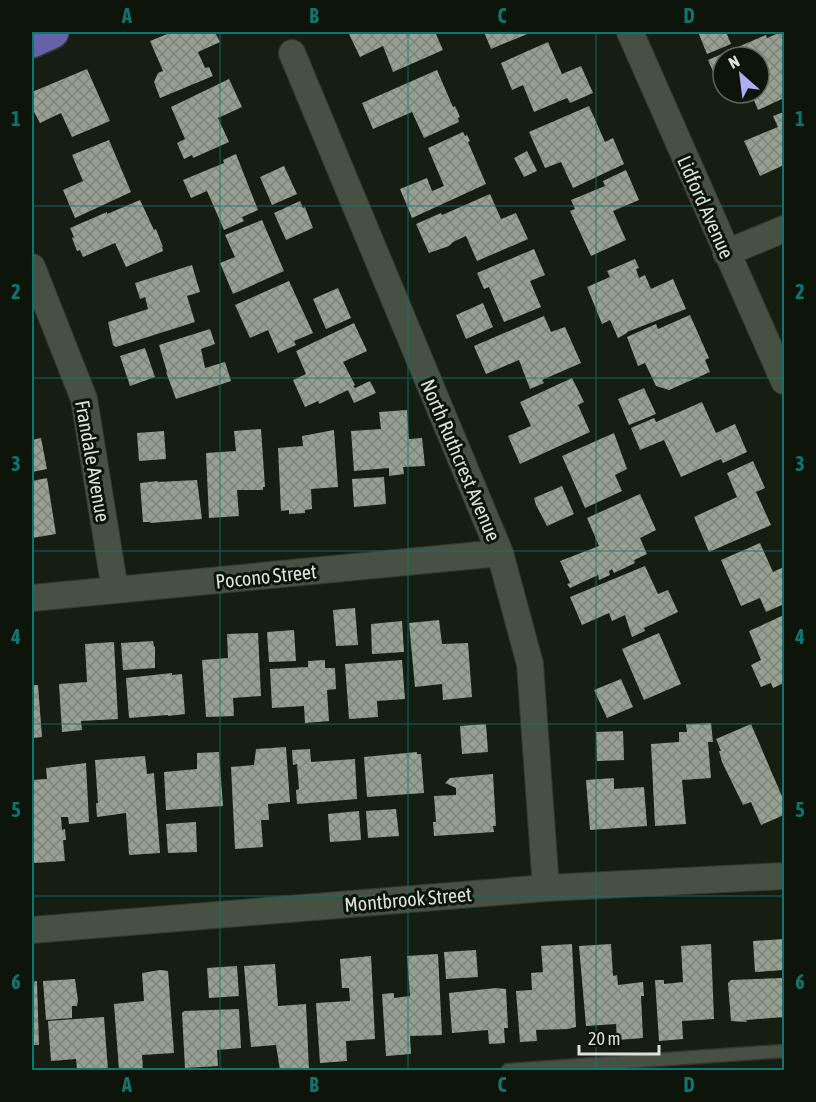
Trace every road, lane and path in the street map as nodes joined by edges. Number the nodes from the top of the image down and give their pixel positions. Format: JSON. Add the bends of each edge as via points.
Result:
{"nodes":[{"id":1,"x":52,"y":32,"type":"edge"},
{"id":2,"x":630,"y":32,"type":"edge"},
{"id":3,"x":32,"y":40,"type":"edge"},
{"id":4,"x":292,"y":53,"type":"dead end"},
{"id":5,"x":784,"y":229,"type":"edge"},
{"id":6,"x":726,"y":253,"type":"junction"},
{"id":7,"x":32,"y":267,"type":"edge"},
{"id":8,"x":784,"y":381,"type":"edge"},
{"id":9,"x":500,"y":553,"type":"junction"},
{"id":10,"x":115,"y":590,"type":"junction"},
{"id":11,"x":32,"y":598,"type":"edge"},
{"id":12,"x":784,"y":876,"type":"edge"},
{"id":13,"x":546,"y":888,"type":"junction"},
{"id":14,"x":32,"y":930,"type":"edge"},
{"id":15,"x":784,"y":1051,"type":"edge"},
{"id":16,"x":508,"y":1071,"type":"edge"}],
"edges":[{"from":1,"to":3,"type":"main road"},
{"from":2,"to":6,"type":"street","name":"Lidford Avenue"},
{"from":4,"to":9,"type":"street","name":"North Ruthcrest Avenue"},
{"from":5,"to":6,"type":"street"},
{"from":6,"to":8,"type":"street","name":"Lidford Avenue"},
{"from":7,"to":10,"type":"street","name":"Frandale Avenue","via":[[84,399]]},
{"from":9,"to":10,"type":"street","name":"Pocono Street"},
{"from":9,"to":13,"type":"street","name":"North Ruthcrest Avenue","via":[[530,664]]},
{"from":10,"to":11,"type":"street","name":"Pocono Street"},
{"from":12,"to":13,"type":"street","name":"Montbrook Street"},
{"from":13,"to":14,"type":"street","name":"Montbrook Street"},
{"from":15,"to":16,"type":"lane"}]}
